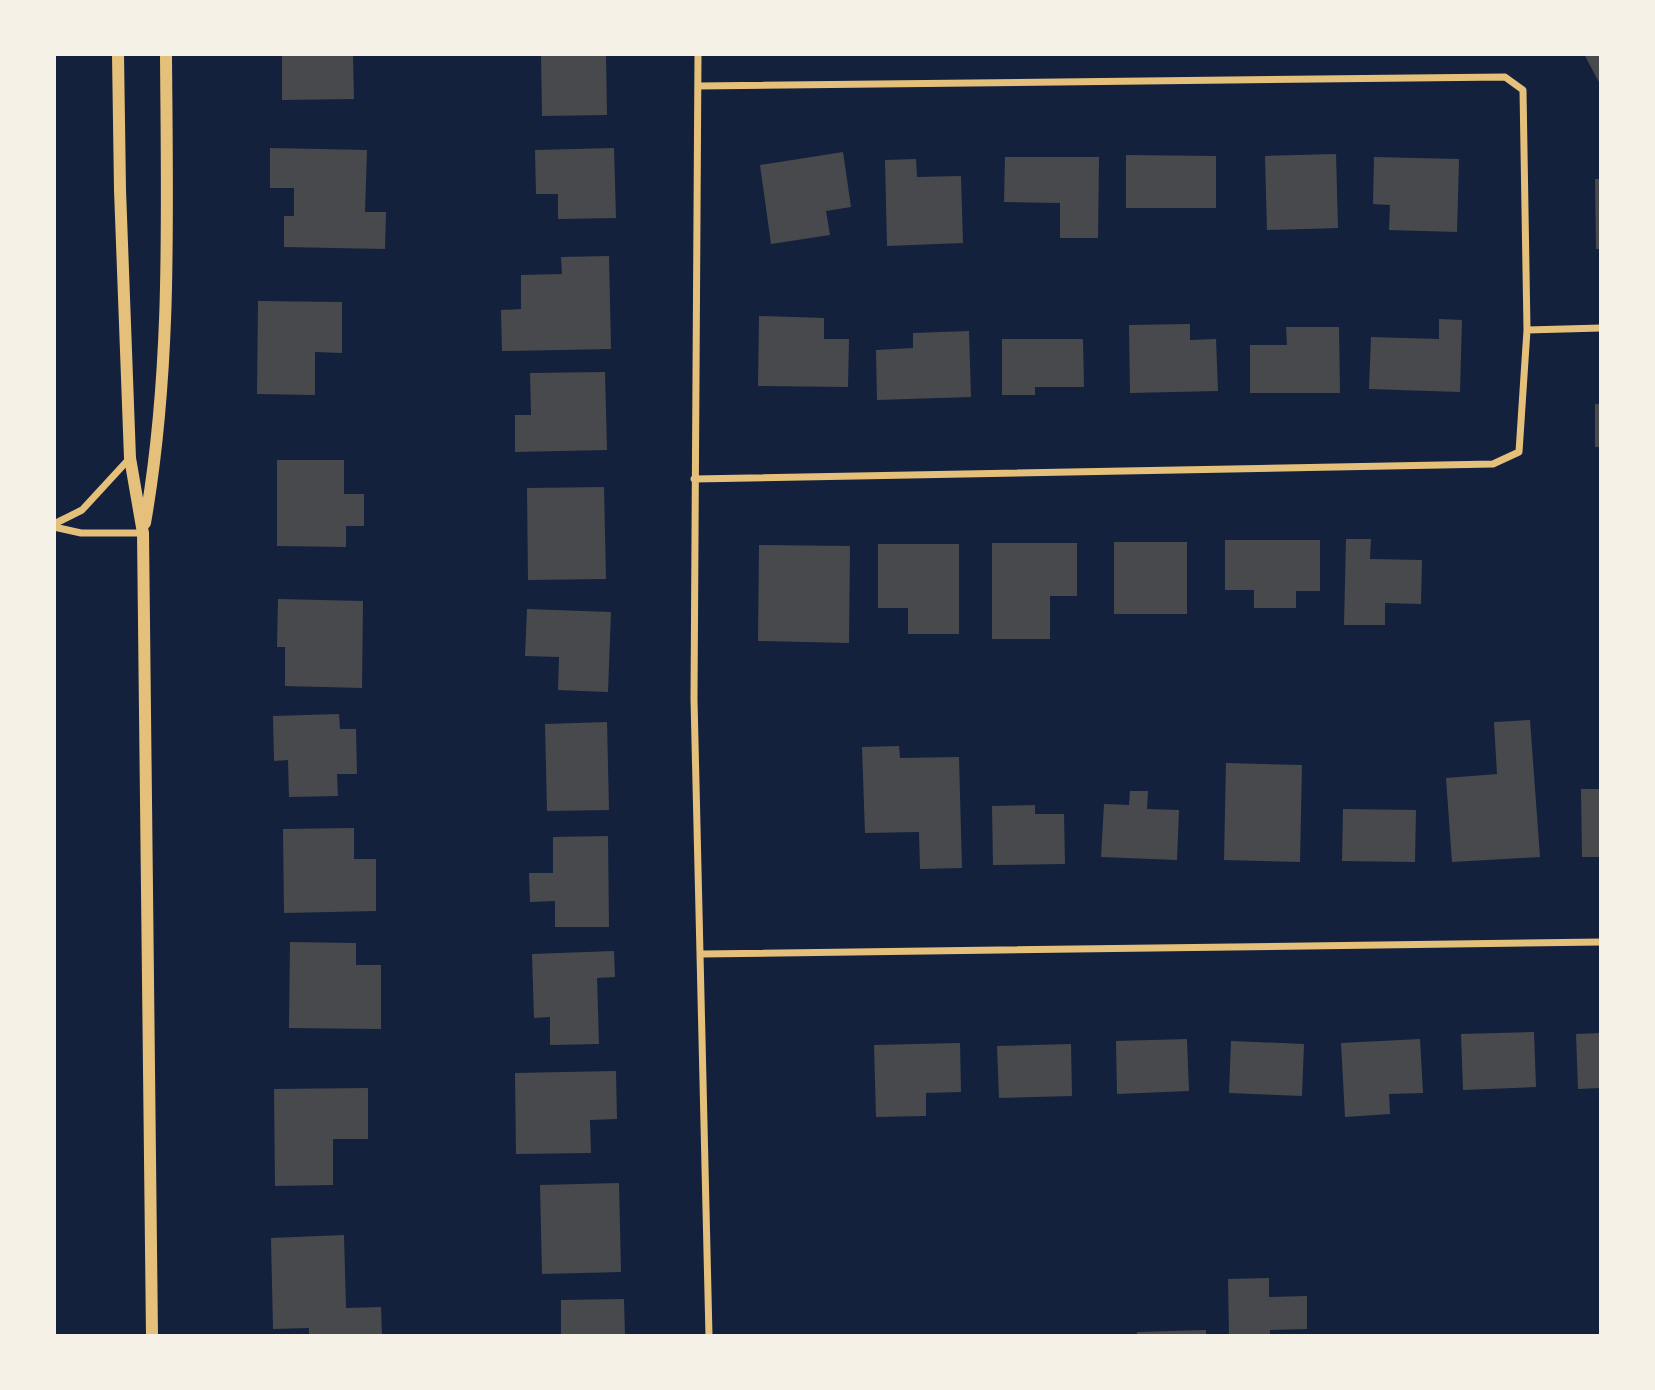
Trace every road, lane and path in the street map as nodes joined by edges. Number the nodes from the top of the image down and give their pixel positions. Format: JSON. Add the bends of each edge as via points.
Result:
{"nodes":[{"id":1,"x":118,"y":54,"type":"edge"},
{"id":2,"x":166,"y":54,"type":"edge"},
{"id":3,"x":698,"y":54,"type":"edge"},
{"id":4,"x":699,"y":86,"type":"junction"},
{"id":5,"x":1601,"y":328,"type":"edge"},
{"id":6,"x":1527,"y":330,"type":"junction"},
{"id":7,"x":130,"y":458,"type":"junction"},
{"id":8,"x":694,"y":480,"type":"junction"},
{"id":9,"x":54,"y":525,"type":"edge"},
{"id":10,"x":144,"y":533,"type":"junction"},
{"id":11,"x":1601,"y":942,"type":"edge"},
{"id":12,"x":701,"y":954,"type":"junction"},
{"id":13,"x":152,"y":1336,"type":"edge"},
{"id":14,"x":709,"y":1336,"type":"edge"}],
"edges":[{"from":1,"to":7,"type":"street"},
{"from":2,"to":10,"type":"street","via":[[165,327],[156,461]]},
{"from":3,"to":4,"type":"street"},
{"from":4,"to":6,"type":"street","via":[[1505,77],[1523,90]]},
{"from":4,"to":8,"type":"street"},
{"from":5,"to":6,"type":"street"},
{"from":6,"to":8,"type":"street","via":[[1519,453],[1493,464]]},
{"from":7,"to":9,"type":"street","via":[[82,510]]},
{"from":7,"to":10,"type":"street"},
{"from":8,"to":12,"type":"street"},
{"from":9,"to":10,"type":"street","via":[[81,533]]},
{"from":10,"to":13,"type":"street"},
{"from":11,"to":12,"type":"street"},
{"from":12,"to":14,"type":"street"}]}
